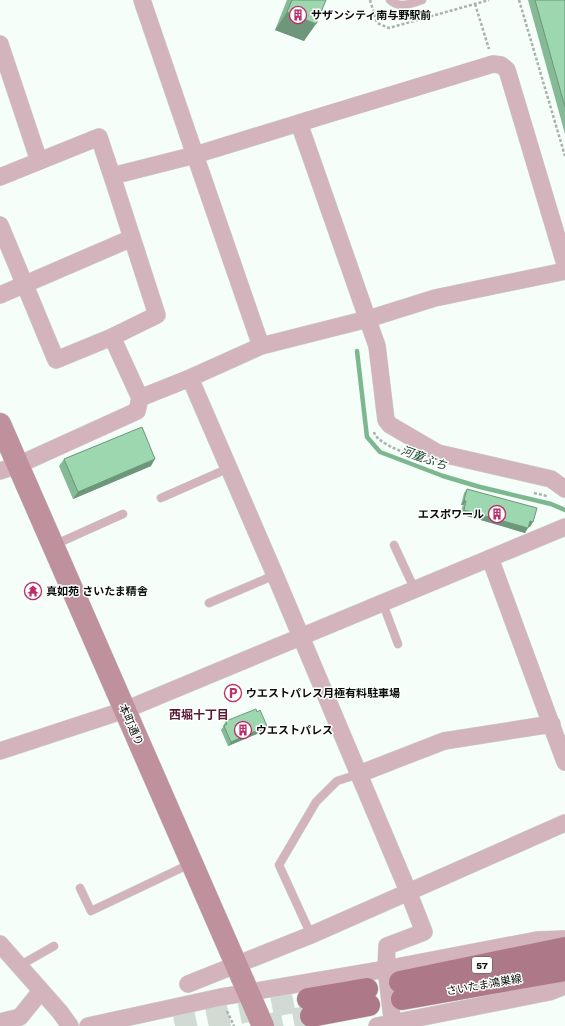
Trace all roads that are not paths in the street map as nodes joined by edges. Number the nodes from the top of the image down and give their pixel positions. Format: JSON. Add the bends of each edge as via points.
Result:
{"nodes":[{"id":1,"x":142,"y":0,"type":"edge"},
{"id":2,"x":390,"y":0,"type":"edge"},
{"id":3,"x":422,"y":0,"type":"edge"},
{"id":4,"x":0,"y":44,"type":"edge"},
{"id":5,"x":298,"y":123,"type":"junction"},
{"id":6,"x":195,"y":155,"type":"junction"},
{"id":7,"x":39,"y":161,"type":"junction"},
{"id":8,"x":112,"y":176,"type":"junction"},
{"id":9,"x":0,"y":177,"type":"edge"},
{"id":10,"x":0,"y":225,"type":"edge"},
{"id":11,"x":132,"y":238,"type":"junction"},
{"id":12,"x":565,"y":264,"type":"edge"},
{"id":13,"x":565,"y":271,"type":"edge"},
{"id":14,"x":25,"y":284,"type":"junction"},
{"id":15,"x":0,"y":295,"type":"edge"},
{"id":16,"x":368,"y":319,"type":"junction"},
{"id":17,"x":112,"y":337,"type":"junction"},
{"id":18,"x":260,"y":346,"type":"junction"},
{"id":19,"x":190,"y":378,"type":"junction"},
{"id":20,"x":140,"y":398,"type":"junction"},
{"id":21,"x":0,"y":424,"type":"edge"},
{"id":22,"x":9,"y":468,"type":"edge"},
{"id":23,"x":229,"y":468,"type":"junction"},
{"id":24,"x":565,"y":489,"type":"edge"},
{"id":25,"x":161,"y":498,"type":"dead end"},
{"id":26,"x":123,"y":514,"type":"dead end"},
{"id":27,"x":565,"y":527,"type":"edge"},
{"id":28,"x":53,"y":545,"type":"junction"},
{"id":29,"x":394,"y":545,"type":"dead end"},
{"id":30,"x":490,"y":558,"type":"junction"},
{"id":31,"x":275,"y":575,"type":"junction"},
{"id":32,"x":415,"y":590,"type":"junction"},
{"id":33,"x":209,"y":602,"type":"dead end"},
{"id":34,"x":383,"y":604,"type":"junction"},
{"id":35,"x":301,"y":638,"type":"junction"},
{"id":36,"x":398,"y":644,"type":"dead end"},
{"id":37,"x":125,"y":710,"type":"junction"},
{"id":38,"x":552,"y":724,"type":"junction"},
{"id":39,"x":0,"y":751,"type":"edge"},
{"id":40,"x":565,"y":762,"type":"edge"},
{"id":41,"x":359,"y":774,"type":"junction"},
{"id":42,"x":565,"y":823,"type":"edge"},
{"id":43,"x":192,"y":862,"type":"junction"},
{"id":44,"x":80,"y":888,"type":"dead end"},
{"id":45,"x":408,"y":891,"type":"junction"},
{"id":46,"x":310,"y":935,"type":"junction"},
{"id":47,"x":565,"y":939,"type":"edge"},
{"id":48,"x":0,"y":944,"type":"edge"},
{"id":49,"x":54,"y":946,"type":"dead end"},
{"id":50,"x":565,"y":948,"type":"edge"},
{"id":51,"x":235,"y":965,"type":"junction"},
{"id":52,"x":20,"y":966,"type":"junction"},
{"id":53,"x":565,"y":970,"type":"edge"},
{"id":54,"x":396,"y":983,"type":"junction"},
{"id":55,"x":188,"y":984,"type":"dead end"},
{"id":56,"x":565,"y":986,"type":"edge"},
{"id":57,"x":41,"y":991,"type":"junction"},
{"id":58,"x":248,"y":992,"type":"junction"},
{"id":59,"x":368,"y":997,"type":"dead end"},
{"id":60,"x":310,"y":1008,"type":"tunnel mouth"},
{"id":61,"x":0,"y":1022,"type":"edge"},
{"id":62,"x":387,"y":1025,"type":"edge"},
{"id":63,"x":70,"y":1026,"type":"edge"},
{"id":64,"x":88,"y":1026,"type":"edge"},
{"id":65,"x":263,"y":1026,"type":"edge"}],
"edges":[{"from":1,"to":6,"type":"street"},
{"from":2,"to":3,"type":"lane","via":[[404,6]]},
{"from":4,"to":7,"type":"street"},
{"from":5,"to":6,"type":"street"},
{"from":5,"to":12,"type":"street","via":[[493,64],[501,65],[507,70]]},
{"from":5,"to":16,"type":"street"},
{"from":6,"to":8,"type":"street"},
{"from":6,"to":18,"type":"street"},
{"from":7,"to":8,"type":"street","via":[[99,137]]},
{"from":7,"to":9,"type":"street"},
{"from":8,"to":11,"type":"street"},
{"from":10,"to":14,"type":"street"},
{"from":11,"to":14,"type":"street"},
{"from":11,"to":17,"type":"street","via":[[157,315]]},
{"from":13,"to":16,"type":"street","via":[[435,298]]},
{"from":14,"to":15,"type":"street"},
{"from":14,"to":17,"type":"street","via":[[56,360]]},
{"from":16,"to":18,"type":"street"},
{"from":16,"to":24,"type":"street","via":[[377,346],[386,420],[390,425],[438,453],[551,479]]},
{"from":17,"to":20,"type":"street"},
{"from":18,"to":19,"type":"street"},
{"from":19,"to":20,"type":"street"},
{"from":19,"to":23,"type":"street"},
{"from":20,"to":22,"type":"street","via":[[137,411]]},
{"from":21,"to":22,"type":"main road","name":"本町通り"},
{"from":22,"to":28,"type":"main road","name":"本町通り"},
{"from":23,"to":25,"type":"lane"},
{"from":23,"to":31,"type":"street"},
{"from":26,"to":28,"type":"lane"},
{"from":27,"to":30,"type":"street"},
{"from":28,"to":37,"type":"main road","name":"本町通り"},
{"from":29,"to":32,"type":"lane"},
{"from":30,"to":32,"type":"street"},
{"from":30,"to":38,"type":"street"},
{"from":31,"to":33,"type":"lane"},
{"from":31,"to":35,"type":"street"},
{"from":32,"to":34,"type":"street"},
{"from":34,"to":35,"type":"street"},
{"from":34,"to":36,"type":"lane"},
{"from":35,"to":37,"type":"street"},
{"from":35,"to":41,"type":"street"},
{"from":37,"to":39,"type":"street"},
{"from":37,"to":43,"type":"main road","name":"本町通り"},
{"from":38,"to":40,"type":"street"},
{"from":38,"to":41,"type":"street","via":[[444,741]]},
{"from":41,"to":45,"type":"street"},
{"from":41,"to":46,"type":"lane","via":[[337,781],[316,802],[279,865]]},
{"from":42,"to":45,"type":"street"},
{"from":43,"to":44,"type":"lane","via":[[91,911]]},
{"from":43,"to":51,"type":"main road","name":"本町通り"},
{"from":45,"to":46,"type":"street"},
{"from":45,"to":54,"type":"street","via":[[424,932],[386,946]]},
{"from":46,"to":51,"type":"street"},
{"from":47,"to":54,"type":"street","via":[[537,940]]},
{"from":48,"to":52,"type":"street"},
{"from":49,"to":52,"type":"lane"},
{"from":50,"to":54,"type":"main road","name":"さいたま鴻巣線","number":"57"},
{"from":51,"to":55,"type":"street"},
{"from":51,"to":58,"type":"main road","name":"本町通り"},
{"from":52,"to":57,"type":"street"},
{"from":53,"to":54,"type":"main road","name":"さいたま鴻巣線","number":"57"},
{"from":54,"to":58,"type":"street"},
{"from":54,"to":62,"type":"street"},
{"from":56,"to":62,"type":"street","via":[[549,992]]},
{"from":57,"to":61,"type":"street","via":[[20,1017]]},
{"from":57,"to":63,"type":"street"},
{"from":58,"to":64,"type":"street"},
{"from":58,"to":65,"type":"main road","name":"本町通り"},
{"from":59,"to":60,"type":"main road"}]}
